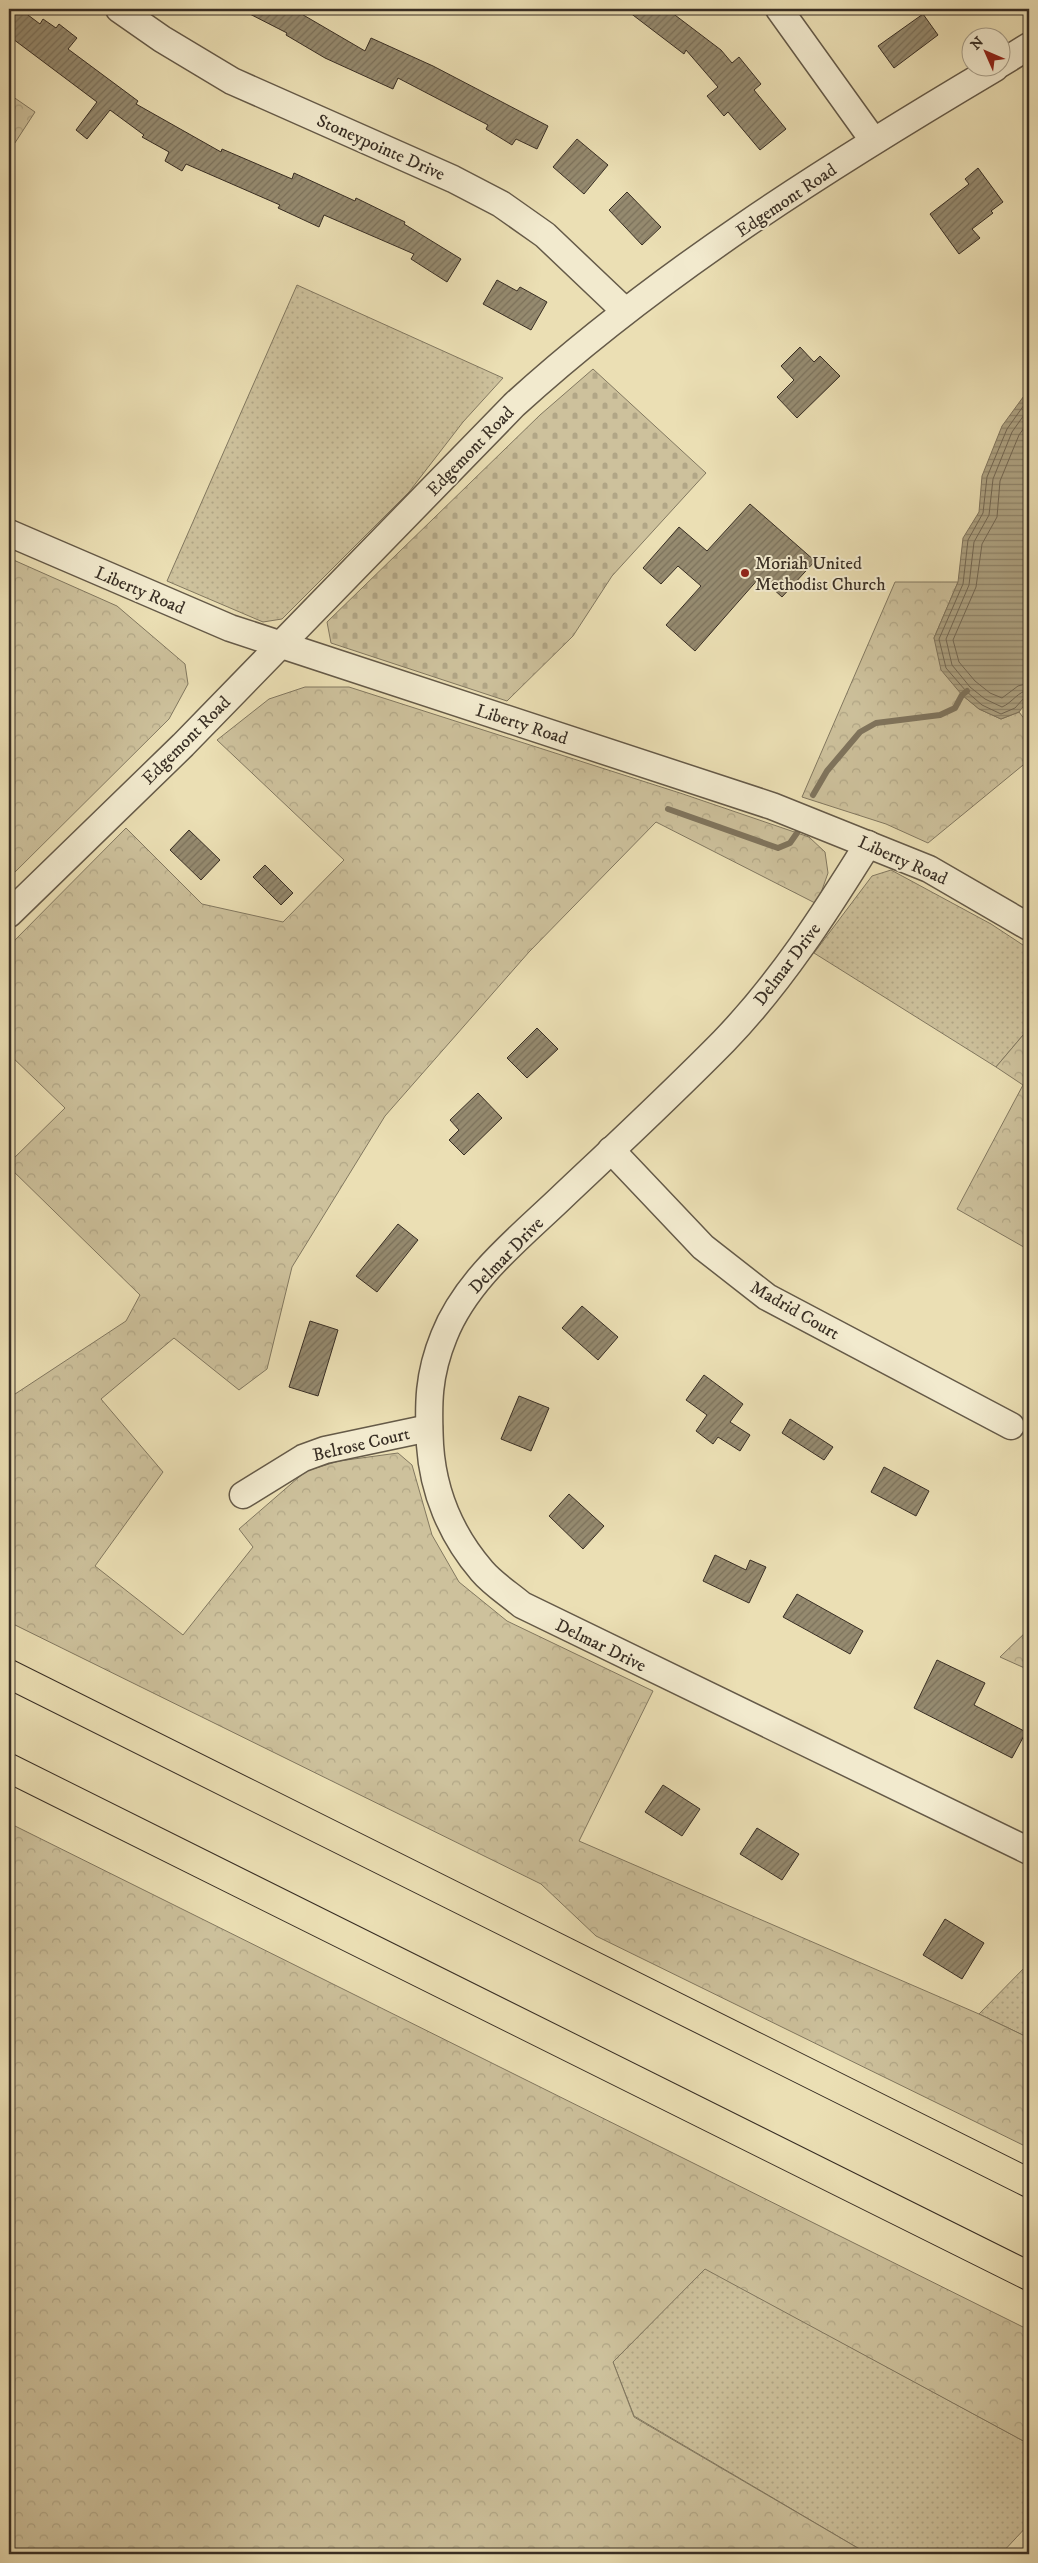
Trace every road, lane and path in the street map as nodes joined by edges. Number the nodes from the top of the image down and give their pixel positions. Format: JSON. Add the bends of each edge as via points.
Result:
{"nodes":[{"id":1,"x":118,"y":9,"type":"edge"},
{"id":2,"x":779,"y":9,"type":"edge"},
{"id":3,"x":1029,"y":46,"type":"edge"},
{"id":4,"x":1010,"y":58,"type":"edge"},
{"id":5,"x":978,"y":78,"type":"edge"},
{"id":6,"x":873,"y":140,"type":"junction"},
{"id":7,"x":625,"y":311,"type":"junction"},
{"id":8,"x":9,"y":533,"type":"edge"},
{"id":9,"x":279,"y":645,"type":"junction"},
{"id":10,"x":868,"y":844,"type":"junction"},
{"id":11,"x":9,"y":914,"type":"edge"},
{"id":12,"x":1029,"y":928,"type":"edge"},
{"id":13,"x":611,"y":1150,"type":"junction"},
{"id":14,"x":1011,"y":1426,"type":"dead end"},
{"id":15,"x":429,"y":1428,"type":"junction"},
{"id":16,"x":243,"y":1495,"type":"dead end"},
{"id":17,"x":9,"y":1674,"type":"edge"},
{"id":18,"x":9,"y":1768,"type":"edge"},
{"id":19,"x":1029,"y":1852,"type":"edge"},
{"id":20,"x":1029,"y":2183,"type":"edge"},
{"id":21,"x":1029,"y":2276,"type":"edge"}],
"edges":[{"from":1,"to":7,"type":"street","name":"Stoneypointe Drive","via":[[232,81],[453,179],[501,204],[545,235]]},
{"from":2,"to":6,"type":"street"},
{"from":3,"to":4,"type":"street"},
{"from":5,"to":6,"type":"street","name":"Edgemont Road"},
{"from":6,"to":7,"type":"street","name":"Edgemont Road"},
{"from":7,"to":9,"type":"street","name":"Edgemont Road","via":[[514,405]]},
{"from":8,"to":9,"type":"street","name":"Liberty Road","via":[[230,628]]},
{"from":9,"to":10,"type":"street","name":"Liberty Road","via":[[772,806]]},
{"from":9,"to":11,"type":"street","name":"Edgemont Road"},
{"from":10,"to":12,"type":"street","name":"Liberty Road","via":[[929,869]]},
{"from":10,"to":13,"type":"street","name":"Delmar Drive","via":[[819,922],[762,998],[724,1040]]},
{"from":13,"to":14,"type":"street","name":"Madrid Court","via":[[703,1247],[752,1287]]},
{"from":13,"to":15,"type":"street","name":"Delmar Drive","via":[[498,1258],[463,1299],[444,1335],[432,1374]]},
{"from":15,"to":16,"type":"street","name":"Belrose Court","via":[[325,1450],[303,1458]]},
{"from":15,"to":19,"type":"street","name":"Delmar Drive","via":[[432,1472],[452,1528],[482,1572],[522,1605]]},
{"from":17,"to":20,"type":"highway"},
{"from":18,"to":21,"type":"highway"}]}
